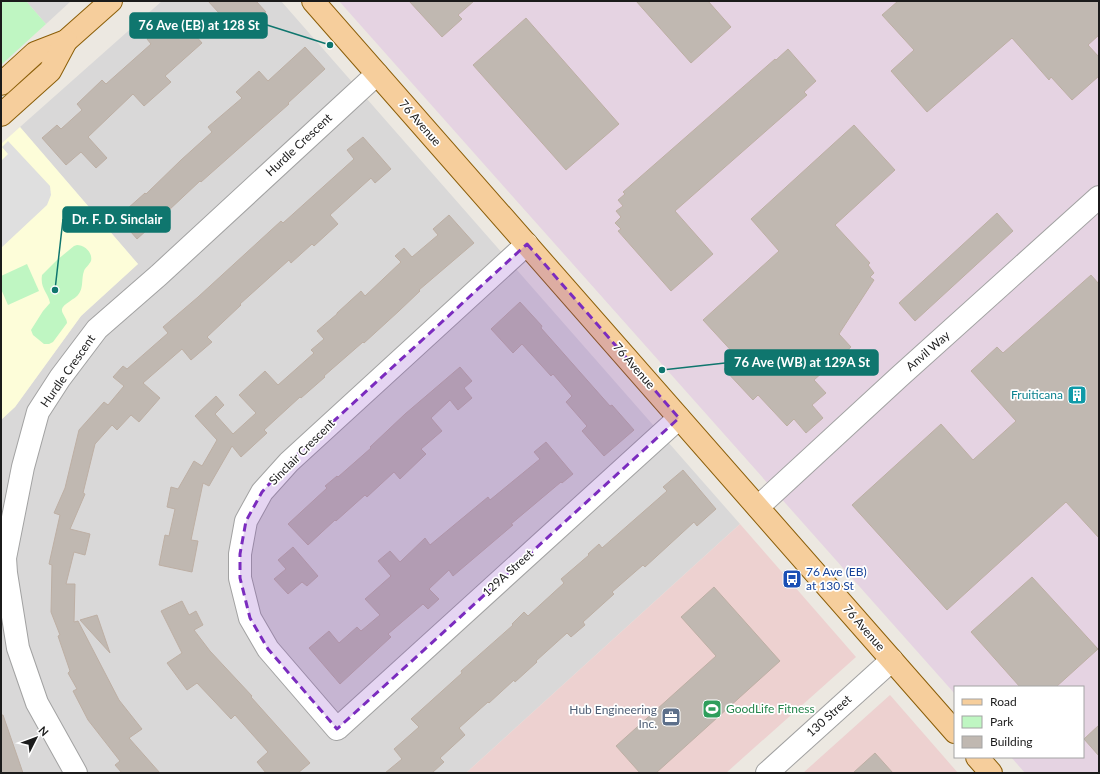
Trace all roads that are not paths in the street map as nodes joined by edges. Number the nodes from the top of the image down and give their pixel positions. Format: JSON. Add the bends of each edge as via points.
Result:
{"nodes":[{"id":1,"x":111,"y":1,"type":"edge"},
{"id":2,"x":313,"y":1,"type":"edge"},
{"id":3,"x":66,"y":41,"type":"junction"},
{"id":4,"x":377,"y":74,"type":"junction"},
{"id":5,"x":1,"y":84,"type":"edge"},
{"id":6,"x":1,"y":115,"type":"edge"},
{"id":7,"x":1099,"y":197,"type":"edge"},
{"id":8,"x":527,"y":244,"type":"junction"},
{"id":9,"x":679,"y":418,"type":"junction"},
{"id":10,"x":758,"y":507,"type":"junction"},
{"id":11,"x":892,"y":660,"type":"junction"},
{"id":12,"x":337,"y":729,"type":"joint"},
{"id":13,"x":954,"y":731,"type":"edge"},
{"id":14,"x":978,"y":758,"type":"edge"},
{"id":15,"x":76,"y":773,"type":"edge"},
{"id":16,"x":767,"y":773,"type":"edge"},
{"id":17,"x":991,"y":773,"type":"edge"}],
"edges":[{"from":1,"to":3,"type":"main road"},
{"from":2,"to":4,"type":"main road","name":"76 Avenue"},
{"from":3,"to":5,"type":"main road","via":[[35,53]]},
{"from":3,"to":6,"type":"main road","via":[[50,71]]},
{"from":4,"to":8,"type":"main road","name":"76 Avenue"},
{"from":4,"to":15,"type":"street","name":"Hurdle Crescent","via":[[97,329],[38,412],[23,467],[5,558],[6,573],[18,648],[37,703]]},
{"from":7,"to":10,"type":"street","name":"Anvil Way"},
{"from":8,"to":9,"type":"main road","name":"76 Avenue"},
{"from":8,"to":12,"type":"street","name":"Sinclair Crescent","via":[[289,462],[262,492],[246,521],[240,554],[240,578],[250,618],[268,649]]},
{"from":9,"to":10,"type":"main road","name":"76 Avenue"},
{"from":9,"to":12,"type":"street","name":"129A Street"},
{"from":10,"to":11,"type":"main road","name":"76 Avenue"},
{"from":11,"to":13,"type":"main road","name":"76 Avenue"},
{"from":11,"to":16,"type":"street","name":"130 Street"},
{"from":14,"to":17,"type":"main road"}]}
